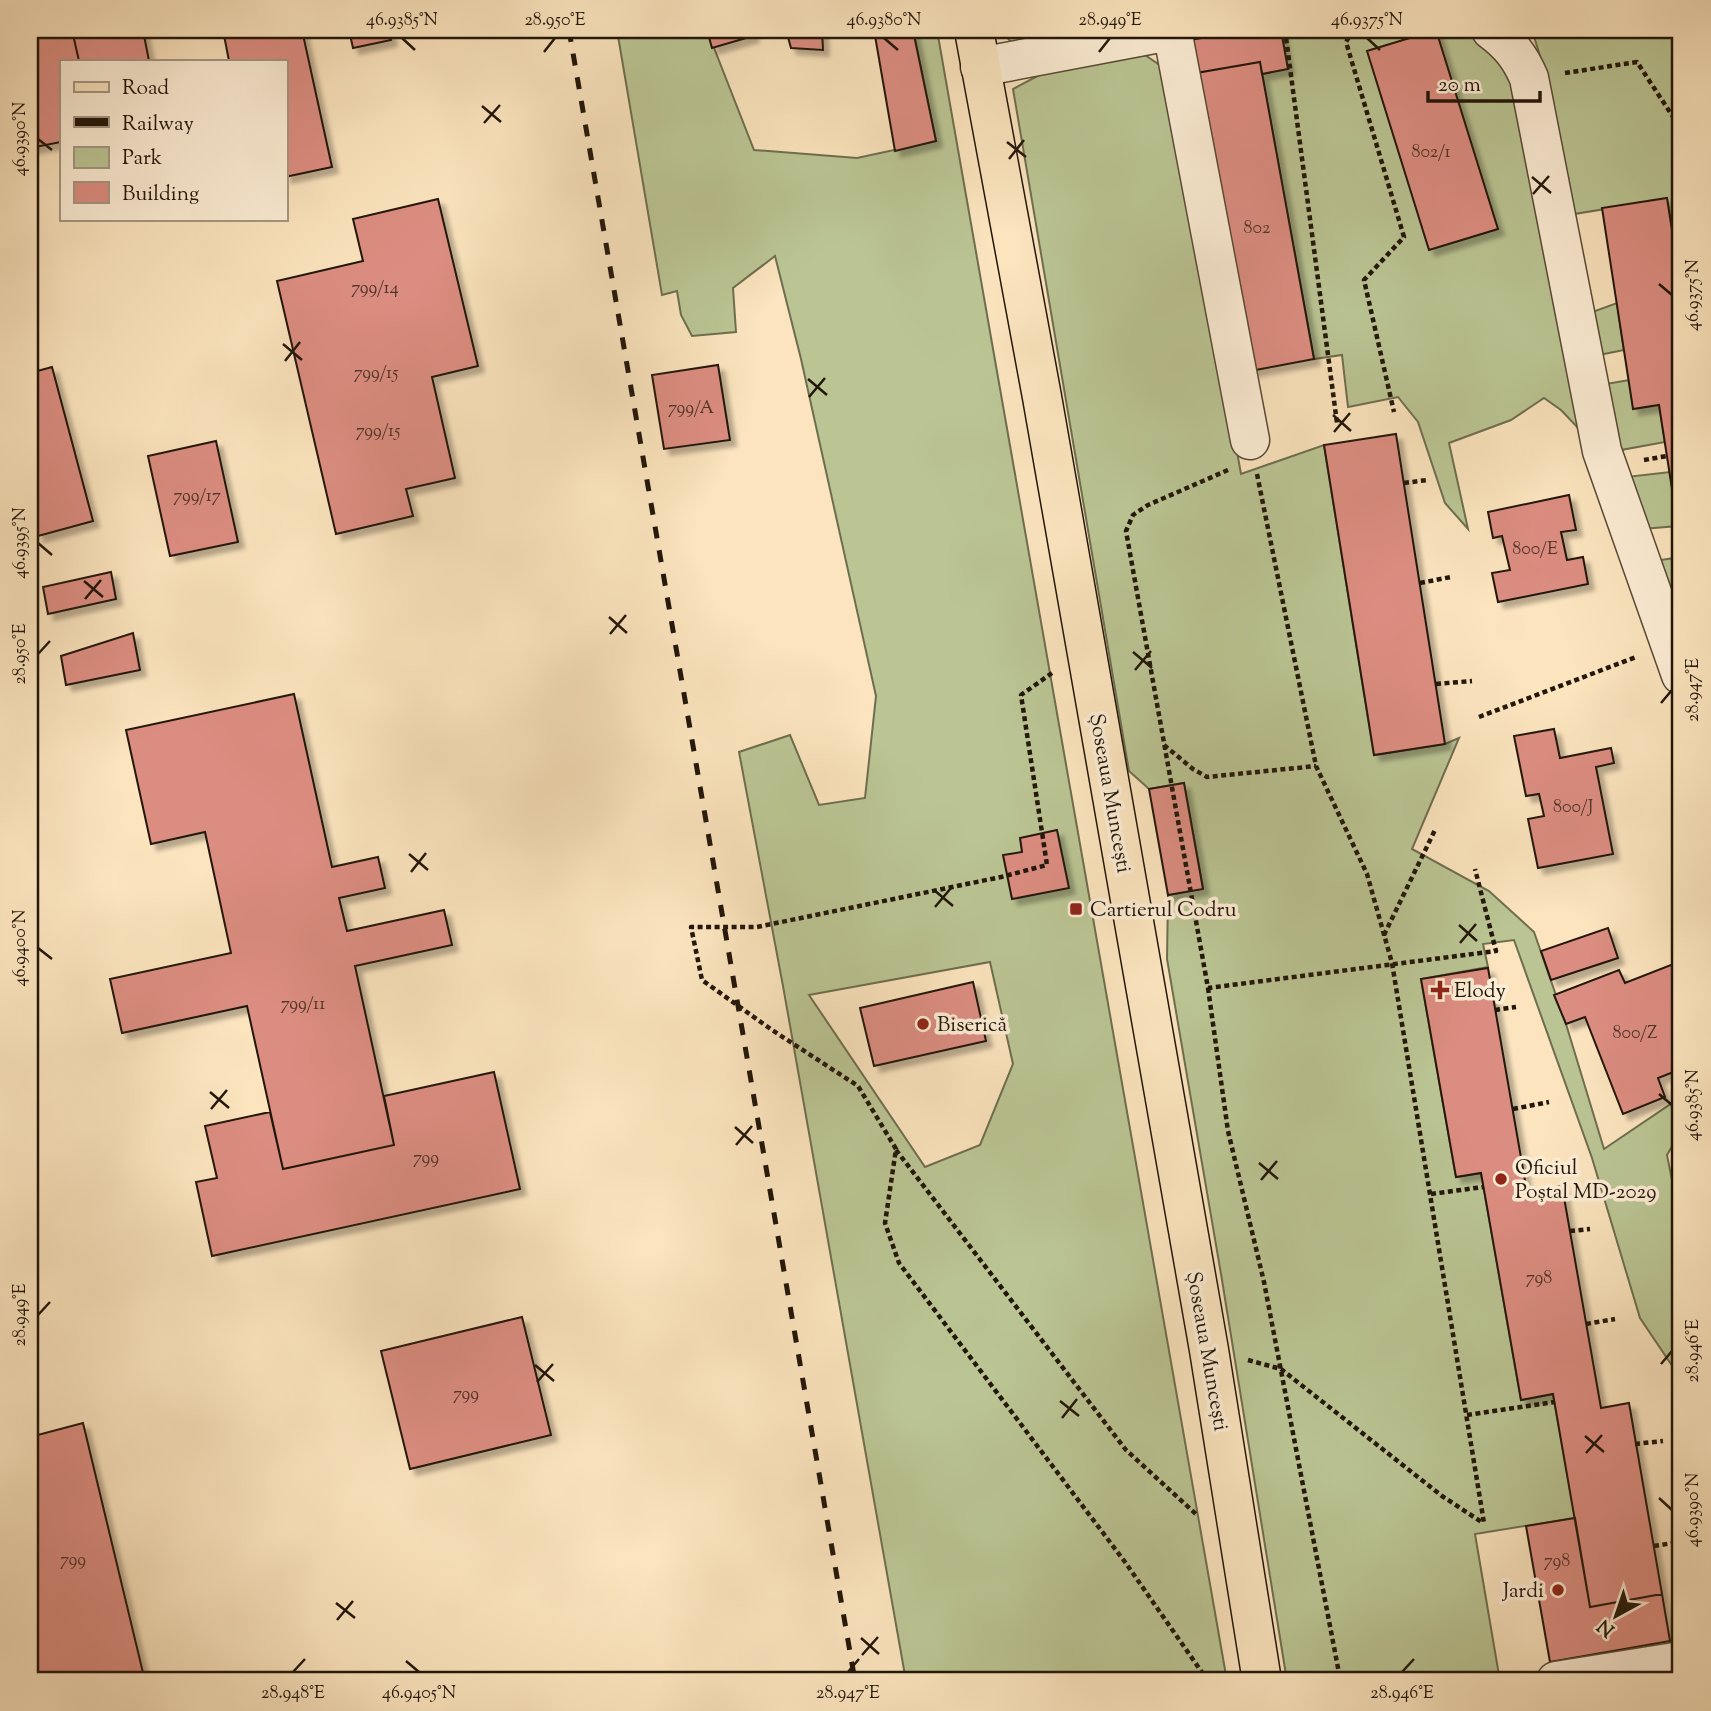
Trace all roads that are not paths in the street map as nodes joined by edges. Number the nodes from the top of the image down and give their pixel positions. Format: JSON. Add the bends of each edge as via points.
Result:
{"nodes":[{"id":1,"x":974,"y":30,"type":"edge"},
{"id":2,"x":1173,"y":30,"type":"edge"},
{"id":3,"x":1491,"y":30,"type":"edge"},
{"id":4,"x":980,"y":67,"type":"junction"},
{"id":5,"x":1252,"y":449,"type":"road end"},
{"id":6,"x":1675,"y":660,"type":"edge"},
{"id":7,"x":1681,"y":1661,"type":"edge"},
{"id":8,"x":1262,"y":1681,"type":"edge"},
{"id":9,"x":1556,"y":1681,"type":"edge"}],
"edges":[{"from":1,"to":4,"type":"main road","name":"Șoseaua Muncești"},
{"from":2,"to":4,"type":"lane"},
{"from":2,"to":5,"type":"lane"},
{"from":3,"to":6,"type":"lane","via":[[1521,59],[1529,78],[1602,451]]},
{"from":4,"to":8,"type":"main road","name":"Șoseaua Muncești","via":[[1209,1350]]},
{"from":7,"to":9,"type":"lane"}]}
